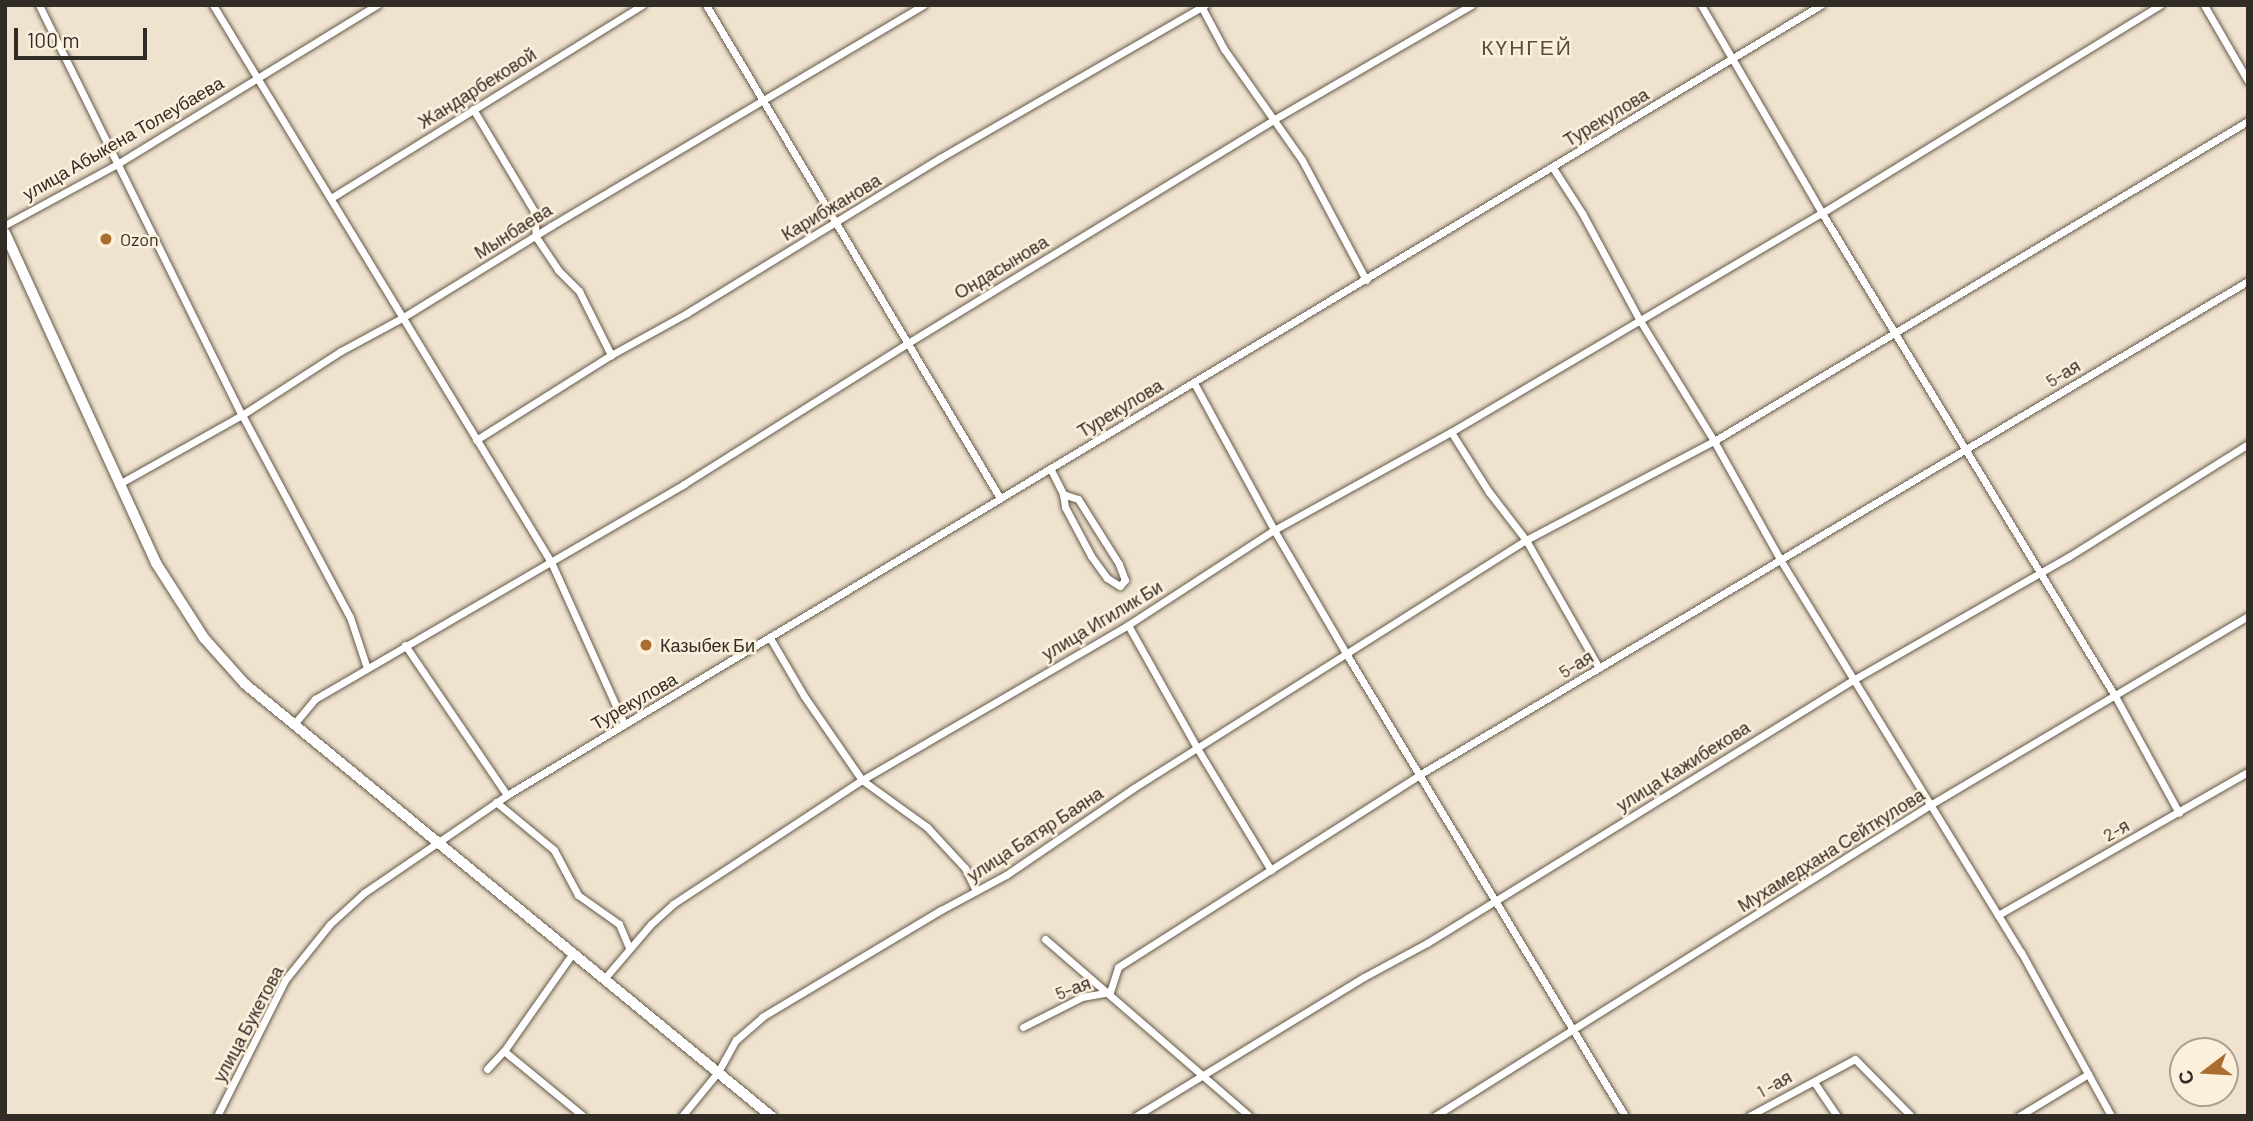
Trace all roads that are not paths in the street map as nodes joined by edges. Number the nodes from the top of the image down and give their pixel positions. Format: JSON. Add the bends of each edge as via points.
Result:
{"nodes":[{"id":1,"x":39,"y":5,"type":"edge"},
{"id":2,"x":213,"y":5,"type":"edge"},
{"id":3,"x":377,"y":5,"type":"edge"},
{"id":4,"x":642,"y":5,"type":"edge"},
{"id":5,"x":706,"y":5,"type":"edge"},
{"id":6,"x":923,"y":5,"type":"edge"},
{"id":7,"x":1471,"y":5,"type":"edge"},
{"id":8,"x":1701,"y":5,"type":"edge"},
{"id":9,"x":1821,"y":5,"type":"edge"},
{"id":10,"x":2160,"y":5,"type":"edge"},
{"id":11,"x":2204,"y":5,"type":"edge"},
{"id":12,"x":1203,"y":6,"type":"edge"},
{"id":13,"x":1734,"y":57,"type":"junction"},
{"id":14,"x":256,"y":78,"type":"junction"},
{"id":15,"x":2248,"y":81,"type":"edge"},
{"id":16,"x":762,"y":100,"type":"junction"},
{"id":17,"x":473,"y":109,"type":"junction"},
{"id":18,"x":1273,"y":120,"type":"junction"},
{"id":19,"x":2248,"y":121,"type":"edge"},
{"id":20,"x":119,"y":163,"type":"junction"},
{"id":21,"x":1553,"y":168,"type":"junction"},
{"id":22,"x":331,"y":198,"type":"junction"},
{"id":23,"x":1822,"y":213,"type":"junction"},
{"id":24,"x":836,"y":222,"type":"junction"},
{"id":25,"x":5,"y":225,"type":"edge"},
{"id":26,"x":5,"y":233,"type":"edge"},
{"id":27,"x":536,"y":237,"type":"junction"},
{"id":28,"x":1366,"y":280,"type":"junction"},
{"id":29,"x":2248,"y":281,"type":"edge"},
{"id":30,"x":402,"y":318,"type":"junction"},
{"id":31,"x":1639,"y":319,"type":"junction"},
{"id":32,"x":1896,"y":334,"type":"junction"},
{"id":33,"x":908,"y":343,"type":"junction"},
{"id":34,"x":611,"y":355,"type":"junction"},
{"id":35,"x":1194,"y":383,"type":"junction"},
{"id":36,"x":242,"y":415,"type":"junction"},
{"id":37,"x":1451,"y":432,"type":"junction"},
{"id":38,"x":476,"y":440,"type":"junction"},
{"id":39,"x":1714,"y":441,"type":"junction"},
{"id":40,"x":2248,"y":444,"type":"edge"},
{"id":41,"x":1967,"y":450,"type":"junction"},
{"id":42,"x":1050,"y":468,"type":"junction"},
{"id":43,"x":119,"y":484,"type":"junction"},
{"id":44,"x":1063,"y":494,"type":"junction"},
{"id":45,"x":1000,"y":498,"type":"junction"},
{"id":46,"x":1274,"y":530,"type":"junction"},
{"id":47,"x":1526,"y":540,"type":"junction"},
{"id":48,"x":1781,"y":561,"type":"junction"},
{"id":49,"x":551,"y":562,"type":"junction"},
{"id":50,"x":2040,"y":573,"type":"junction"},
{"id":51,"x":2248,"y":616,"type":"edge"},
{"id":52,"x":1128,"y":625,"type":"junction"},
{"id":53,"x":770,"y":638,"type":"junction"},
{"id":54,"x":405,"y":645,"type":"junction"},
{"id":55,"x":1347,"y":655,"type":"junction"},
{"id":56,"x":367,"y":668,"type":"junction"},
{"id":57,"x":1600,"y":668,"type":"junction"},
{"id":58,"x":1853,"y":680,"type":"junction"},
{"id":59,"x":2115,"y":696,"type":"junction"},
{"id":60,"x":294,"y":724,"type":"junction"},
{"id":61,"x":624,"y":724,"type":"junction"},
{"id":62,"x":1197,"y":748,"type":"junction"},
{"id":63,"x":2248,"y":772,"type":"edge"},
{"id":64,"x":1419,"y":775,"type":"junction"},
{"id":65,"x":862,"y":780,"type":"junction"},
{"id":66,"x":506,"y":794,"type":"junction"},
{"id":67,"x":496,"y":802,"type":"junction"},
{"id":68,"x":1930,"y":805,"type":"junction"},
{"id":69,"x":2179,"y":813,"type":"junction"},
{"id":70,"x":439,"y":844,"type":"junction"},
{"id":71,"x":1271,"y":870,"type":"junction"},
{"id":72,"x":976,"y":891,"type":"junction"},
{"id":73,"x":1495,"y":901,"type":"junction"},
{"id":74,"x":1998,"y":915,"type":"junction"},
{"id":75,"x":1045,"y":939,"type":"dead end"},
{"id":76,"x":629,"y":948,"type":"junction"},
{"id":77,"x":573,"y":953,"type":"junction"},
{"id":78,"x":604,"y":979,"type":"junction"},
{"id":79,"x":1110,"y":992,"type":"junction"},
{"id":80,"x":1023,"y":1027,"type":"dead end"},
{"id":81,"x":1573,"y":1031,"type":"junction"},
{"id":82,"x":504,"y":1051,"type":"junction"},
{"id":83,"x":487,"y":1069,"type":"dead end"},
{"id":84,"x":718,"y":1072,"type":"junction"},
{"id":85,"x":1205,"y":1074,"type":"junction"},
{"id":86,"x":2088,"y":1074,"type":"junction"},
{"id":87,"x":1814,"y":1082,"type":"junction"},
{"id":88,"x":217,"y":1116,"type":"edge"},
{"id":89,"x":583,"y":1116,"type":"edge"},
{"id":90,"x":682,"y":1116,"type":"edge"},
{"id":91,"x":771,"y":1116,"type":"edge"},
{"id":92,"x":1136,"y":1116,"type":"edge"},
{"id":93,"x":1249,"y":1116,"type":"edge"},
{"id":94,"x":1434,"y":1116,"type":"edge"},
{"id":95,"x":1625,"y":1116,"type":"edge"},
{"id":96,"x":1749,"y":1116,"type":"edge"},
{"id":97,"x":1837,"y":1116,"type":"edge"},
{"id":98,"x":1912,"y":1116,"type":"edge"},
{"id":99,"x":2019,"y":1116,"type":"edge"},
{"id":100,"x":2111,"y":1116,"type":"edge"}],
"edges":[{"from":1,"to":20,"type":"street"},
{"from":2,"to":14,"type":"street"},
{"from":3,"to":14,"type":"street","name":"улица Абыкена Толеубаева"},
{"from":4,"to":17,"type":"street","name":"Жандарбековой"},
{"from":5,"to":16,"type":"street"},
{"from":6,"to":16,"type":"street","name":"Мынбаева"},
{"from":7,"to":18,"type":"street","name":"Ондасынова"},
{"from":8,"to":13,"type":"street"},
{"from":9,"to":13,"type":"street","name":"Турекулова"},
{"from":10,"to":23,"type":"street","name":"улица Игилик Би"},
{"from":11,"to":15,"type":"street"},
{"from":12,"to":18,"type":"street","via":[[1224,49]]},
{"from":12,"to":24,"type":"street","name":"Карибжанова"},
{"from":13,"to":21,"type":"street","name":"Турекулова"},
{"from":13,"to":23,"type":"street"},
{"from":14,"to":20,"type":"street","name":"улица Абыкена Толеубаева"},
{"from":14,"to":22,"type":"street"},
{"from":16,"to":24,"type":"street"},
{"from":16,"to":27,"type":"street","name":"Мынбаева"},
{"from":17,"to":22,"type":"street","name":"Жандарбековой"},
{"from":17,"to":27,"type":"street","via":[[534,211]]},
{"from":18,"to":28,"type":"street","via":[[1302,160]]},
{"from":18,"to":33,"type":"street","name":"Ондасынова"},
{"from":19,"to":32,"type":"street","name":"улица Батяр Баяна"},
{"from":20,"to":25,"type":"street","name":"улица Абыкена Толеубаева"},
{"from":20,"to":36,"type":"street"},
{"from":21,"to":28,"type":"street","name":"Турекулова"},
{"from":21,"to":31,"type":"street"},
{"from":22,"to":30,"type":"street"},
{"from":23,"to":31,"type":"street","name":"улица Игилик Би"},
{"from":23,"to":32,"type":"street"},
{"from":24,"to":33,"type":"street"},
{"from":24,"to":34,"type":"street","name":"Карибжанова"},
{"from":26,"to":43,"type":"main road"},
{"from":27,"to":30,"type":"street","name":"Мынбаева"},
{"from":27,"to":34,"type":"street","via":[[579,291]]},
{"from":28,"to":35,"type":"street","name":"Турекулова"},
{"from":29,"to":41,"type":"street","name":"5-ая"},
{"from":30,"to":36,"type":"street","name":"Мынбаева"},
{"from":30,"to":38,"type":"street"},
{"from":31,"to":37,"type":"street","name":"улица Игилик Би"},
{"from":31,"to":39,"type":"street"},
{"from":32,"to":39,"type":"street","name":"улица Батяр Баяна"},
{"from":32,"to":41,"type":"street"},
{"from":33,"to":45,"type":"street"},
{"from":33,"to":49,"type":"street","name":"Ондасынова"},
{"from":34,"to":38,"type":"street","name":"Карибжанова"},
{"from":35,"to":42,"type":"street","name":"Турекулова"},
{"from":35,"to":46,"type":"street"},
{"from":36,"to":43,"type":"street","name":"Мынбаева"},
{"from":36,"to":56,"type":"street","via":[[350,617]]},
{"from":37,"to":46,"type":"street","name":"улица Игилик Би"},
{"from":37,"to":47,"type":"street"},
{"from":38,"to":49,"type":"street"},
{"from":39,"to":47,"type":"street","name":"улица Батяр Баяна"},
{"from":39,"to":48,"type":"street"},
{"from":40,"to":50,"type":"street","name":"улица Кажибекова"},
{"from":41,"to":48,"type":"street","name":"5-ая"},
{"from":41,"to":50,"type":"street"},
{"from":42,"to":44,"type":"street"},
{"from":42,"to":45,"type":"street","name":"Турекулова"},
{"from":43,"to":60,"type":"main road","via":[[156,563],[204,638],[244,684]]},
{"from":44,"to":44,"type":"street","via":[[1078,499],[1119,564],[1125,580],[1120,586],[1107,578],[1091,555],[1065,508]]},
{"from":45,"to":53,"type":"street","name":"Турекулова"},
{"from":46,"to":52,"type":"street","name":"улица Игилик Би"},
{"from":46,"to":55,"type":"street"},
{"from":47,"to":55,"type":"street","name":"улица Батяр Баяна"},
{"from":47,"to":57,"type":"street"},
{"from":48,"to":57,"type":"street","name":"5-ая"},
{"from":48,"to":58,"type":"street"},
{"from":49,"to":54,"type":"street","name":"Ондасынова"},
{"from":49,"to":61,"type":"street"},
{"from":50,"to":58,"type":"street","name":"улица Кажибекова"},
{"from":50,"to":59,"type":"street"},
{"from":51,"to":59,"type":"street","name":"Мухамедхана Сейткулова"},
{"from":52,"to":62,"type":"street"},
{"from":52,"to":65,"type":"street","name":"улица Игилик Би"},
{"from":53,"to":61,"type":"street","name":"Турекулова"},
{"from":53,"to":65,"type":"street","via":[[803,696]]},
{"from":54,"to":56,"type":"street","name":"Ондасынова"},
{"from":54,"to":66,"type":"street"},
{"from":55,"to":62,"type":"street","name":"улица Батяр Баяна"},
{"from":55,"to":64,"type":"street"},
{"from":56,"to":60,"type":"street","name":"Ондасынова","via":[[315,699]]},
{"from":57,"to":64,"type":"street","name":"5-ая"},
{"from":58,"to":68,"type":"street"},
{"from":58,"to":73,"type":"street","name":"улица Кажибекова"},
{"from":59,"to":68,"type":"street","name":"Мухамедхана Сейткулова"},
{"from":59,"to":69,"type":"street"},
{"from":60,"to":70,"type":"main road"},
{"from":61,"to":66,"type":"street","name":"Турекулова"},
{"from":62,"to":71,"type":"street"},
{"from":62,"to":72,"type":"street","name":"улица Батяр Баяна","via":[[1006,876]]},
{"from":63,"to":69,"type":"street","name":"2-я"},
{"from":64,"to":71,"type":"street","name":"5-ая"},
{"from":64,"to":73,"type":"street"},
{"from":65,"to":72,"type":"street","via":[[927,827],[965,868]]},
{"from":65,"to":76,"type":"street","name":"улица Игилик Би","via":[[673,904]]},
{"from":66,"to":67,"type":"street","name":"Турекулова"},
{"from":67,"to":70,"type":"street","name":"Турекулова"},
{"from":67,"to":76,"type":"street","via":[[554,850],[578,895],[619,924]]},
{"from":68,"to":74,"type":"street"},
{"from":68,"to":81,"type":"street","name":"Мухамедхана Сейткулова"},
{"from":69,"to":74,"type":"street","name":"2-я"},
{"from":70,"to":77,"type":"main road"},
{"from":70,"to":88,"type":"street","name":"улица Букетова","via":[[364,893],[330,924],[285,980]]},
{"from":71,"to":79,"type":"street","name":"5-ая","via":[[1118,967]]},
{"from":72,"to":84,"type":"street","name":"улица Батяр Баяна","via":[[762,1017],[736,1040]]},
{"from":73,"to":81,"type":"street"},
{"from":73,"to":85,"type":"street","name":"улица Кажибекова"},
{"from":74,"to":86,"type":"street"},
{"from":75,"to":79,"type":"street"},
{"from":76,"to":78,"type":"street","name":"улица Игилик Би"},
{"from":77,"to":78,"type":"main road"},
{"from":77,"to":82,"type":"street"},
{"from":78,"to":84,"type":"main road"},
{"from":79,"to":80,"type":"street","name":"5-ая","via":[[1082,997]]},
{"from":79,"to":85,"type":"street"},
{"from":81,"to":94,"type":"street","name":"Мухамедхана Сейткулова"},
{"from":81,"to":95,"type":"street"},
{"from":82,"to":83,"type":"street"},
{"from":82,"to":89,"type":"street"},
{"from":84,"to":90,"type":"street","name":"улица Батяр Баяна"},
{"from":84,"to":91,"type":"main road"},
{"from":85,"to":92,"type":"street","name":"улица Кажибекова"},
{"from":85,"to":93,"type":"street"},
{"from":86,"to":99,"type":"street"},
{"from":86,"to":100,"type":"street"},
{"from":87,"to":96,"type":"street","name":"1 -ая"},
{"from":87,"to":97,"type":"street"},
{"from":87,"to":98,"type":"street","name":"1 -ая","via":[[1855,1059]]}]}
